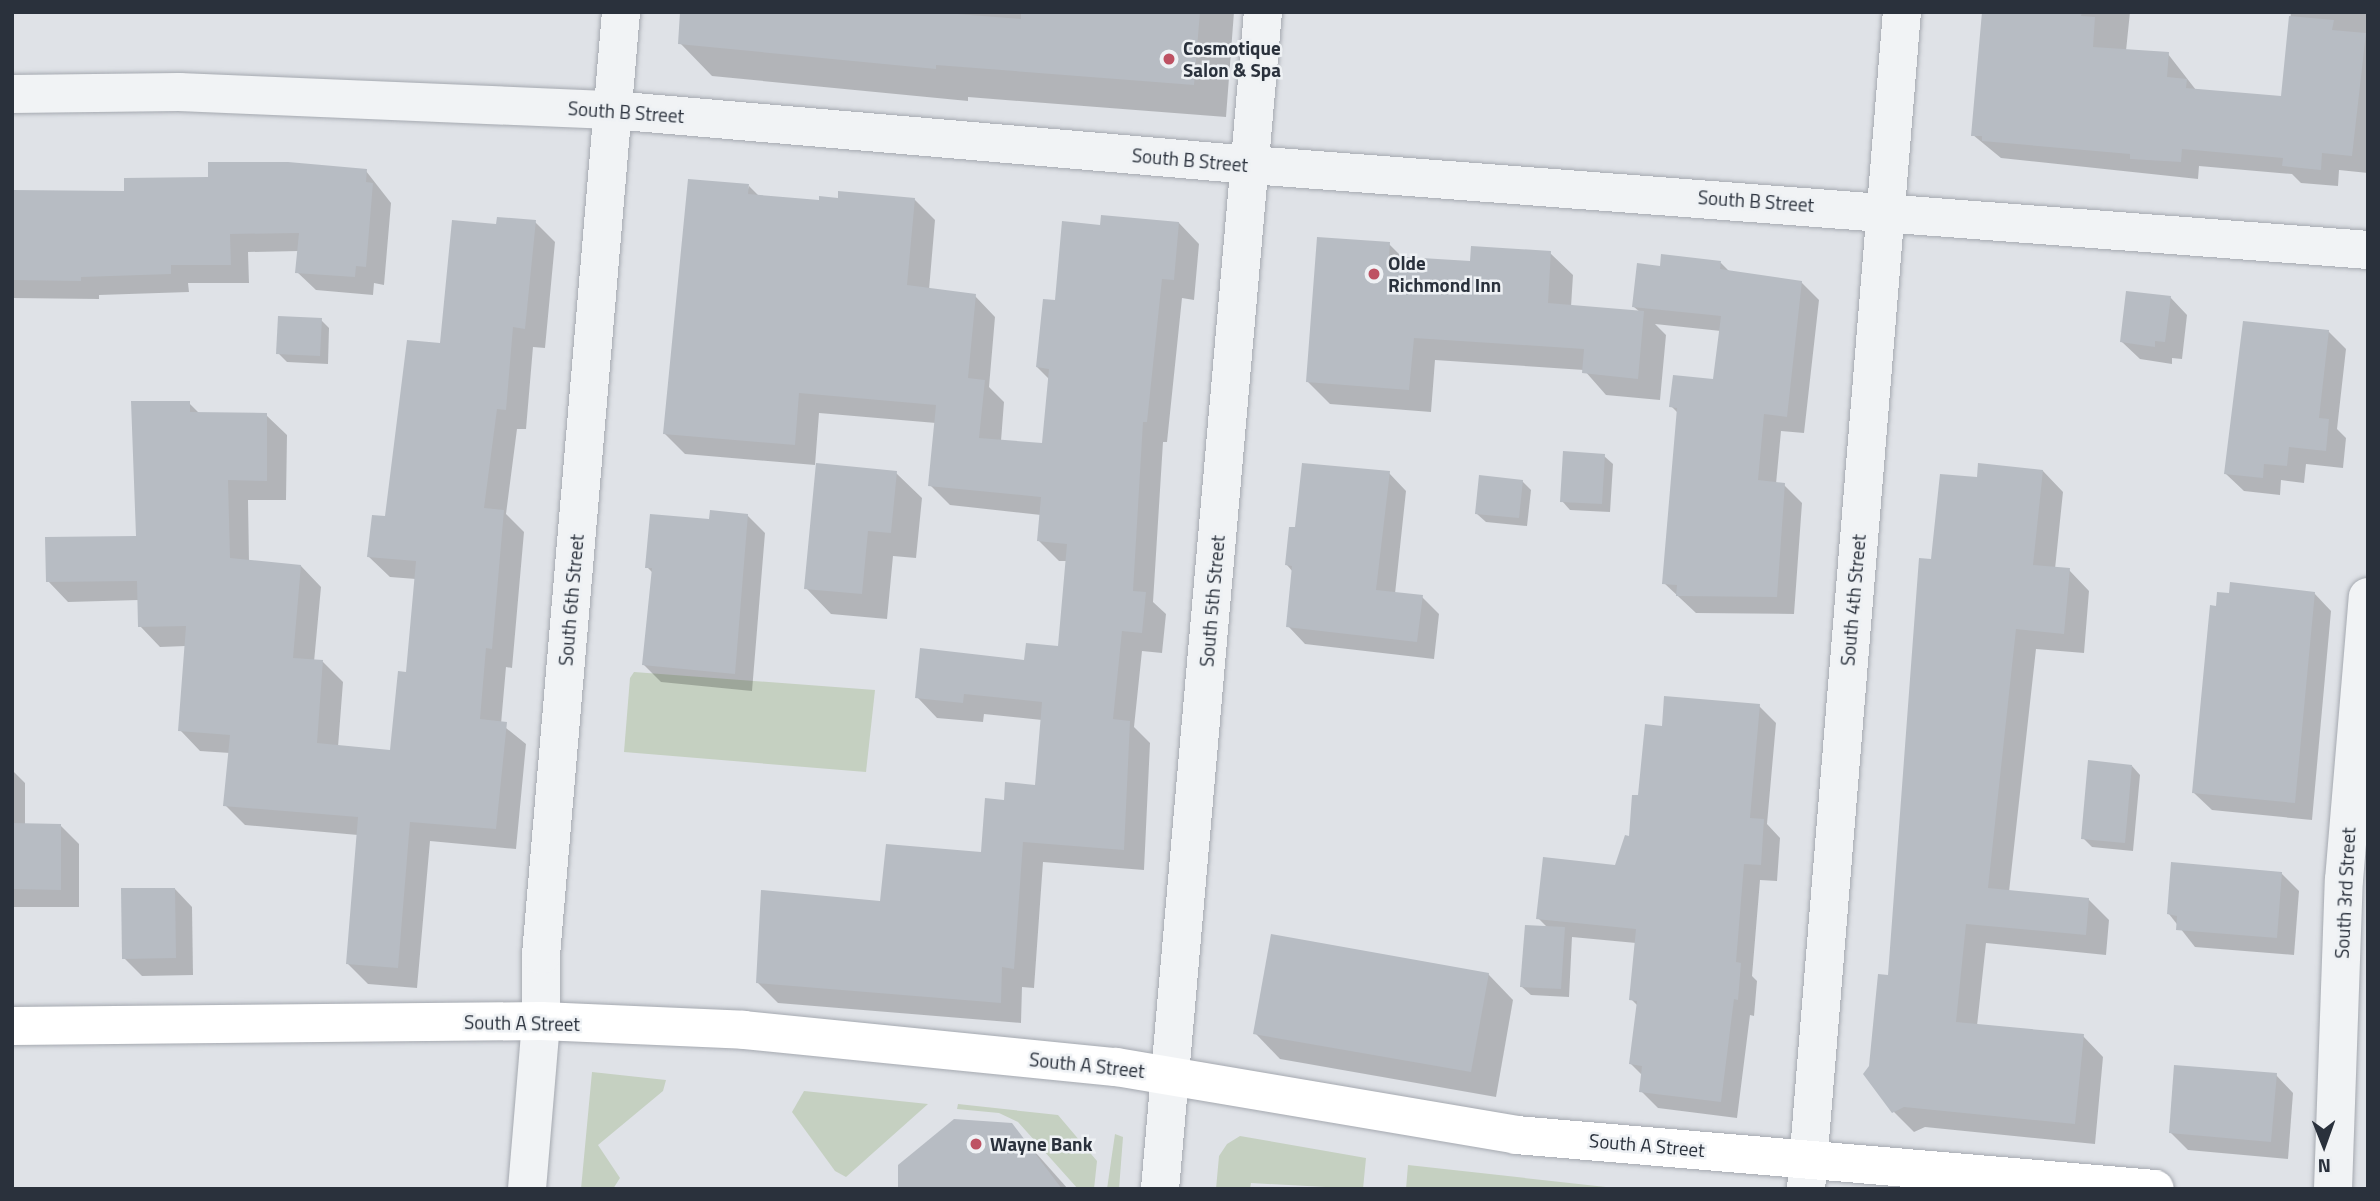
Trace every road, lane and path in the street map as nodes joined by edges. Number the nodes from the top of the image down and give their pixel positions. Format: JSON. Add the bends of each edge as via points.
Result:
{"nodes":[{"id":1,"x":621,"y":12,"type":"edge"},
{"id":2,"x":1263,"y":12,"type":"edge"},
{"id":3,"x":1902,"y":12,"type":"edge"},
{"id":4,"x":12,"y":94,"type":"edge"},
{"id":5,"x":612,"y":110,"type":"junction"},
{"id":6,"x":1251,"y":165,"type":"junction"},
{"id":7,"x":1884,"y":210,"type":"junction"},
{"id":8,"x":2368,"y":250,"type":"edge"},
{"id":9,"x":2368,"y":597,"type":"edge"},
{"id":10,"x":541,"y":1021,"type":"junction"},
{"id":11,"x":12,"y":1026,"type":"edge"},
{"id":12,"x":1171,"y":1075,"type":"junction"},
{"id":13,"x":1807,"y":1174,"type":"edge"},
{"id":14,"x":527,"y":1189,"type":"edge"},
{"id":15,"x":1160,"y":1189,"type":"edge"},
{"id":16,"x":2155,"y":1189,"type":"edge"},
{"id":17,"x":2333,"y":1189,"type":"edge"}],
"edges":[{"from":1,"to":5,"type":"street","name":"South 6th Street"},
{"from":2,"to":6,"type":"street","name":"South 5th Street"},
{"from":3,"to":7,"type":"street","name":"South 4th Street"},
{"from":4,"to":5,"type":"street","name":"South B Street","via":[[179,92]]},
{"from":5,"to":6,"type":"street","name":"South B Street"},
{"from":5,"to":10,"type":"street","name":"South 6th Street","via":[[541,955]]},
{"from":6,"to":7,"type":"street","name":"South B Street"},
{"from":6,"to":12,"type":"street","name":"South 5th Street"},
{"from":7,"to":8,"type":"street","name":"South B Street"},
{"from":7,"to":13,"type":"street","name":"South 4th Street"},
{"from":9,"to":17,"type":"street","name":"South 3rd Street","via":[[2344,880]]},
{"from":10,"to":11,"type":"main road","name":"South A Street"},
{"from":10,"to":12,"type":"main road","name":"South A Street","via":[[744,1030]]},
{"from":10,"to":14,"type":"street","name":"South 6th Street"},
{"from":12,"to":13,"type":"main road","name":"South A Street","via":[[1517,1135]]},
{"from":12,"to":15,"type":"street","name":"South 5th Street"},
{"from":13,"to":16,"type":"main road","name":"South A Street"}]}
